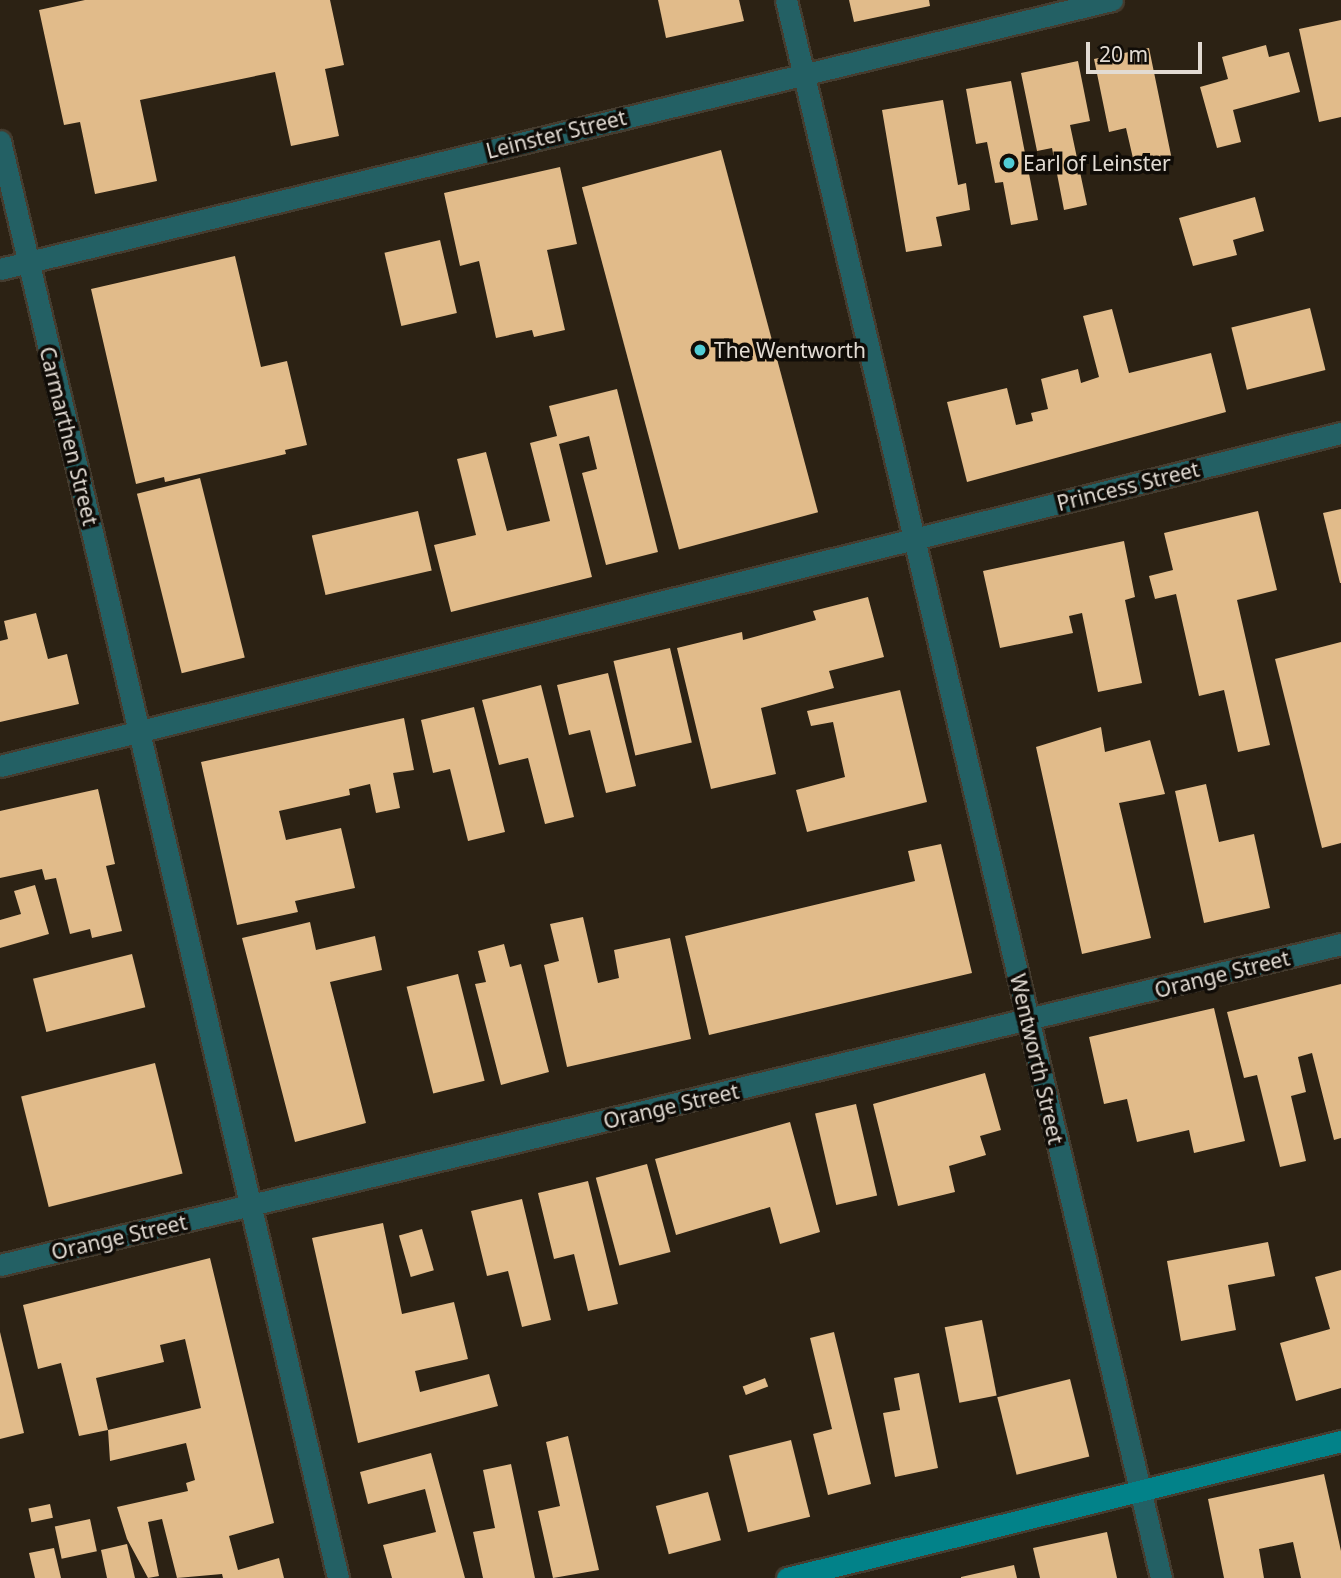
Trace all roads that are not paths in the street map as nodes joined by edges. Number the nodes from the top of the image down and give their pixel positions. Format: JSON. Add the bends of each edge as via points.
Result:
{"nodes":[{"id":1,"x":786,"y":0,"type":"edge"},
{"id":2,"x":1112,"y":0,"type":"edge"},
{"id":3,"x":804,"y":75,"type":"junction"},
{"id":4,"x":0,"y":141,"type":"edge"},
{"id":5,"x":26,"y":262,"type":"junction"},
{"id":6,"x":0,"y":269,"type":"edge"},
{"id":7,"x":1341,"y":433,"type":"edge"},
{"id":8,"x":914,"y":539,"type":"junction"},
{"id":9,"x":142,"y":731,"type":"junction"},
{"id":10,"x":0,"y":766,"type":"edge"},
{"id":11,"x":1341,"y":944,"type":"edge"},
{"id":12,"x":1028,"y":1022,"type":"junction"},
{"id":13,"x":252,"y":1205,"type":"junction"},
{"id":14,"x":0,"y":1265,"type":"edge"},
{"id":15,"x":1341,"y":1441,"type":"edge"},
{"id":16,"x":1140,"y":1491,"type":"junction"},
{"id":17,"x":338,"y":1578,"type":"edge"},
{"id":18,"x":787,"y":1578,"type":"edge"},
{"id":19,"x":1161,"y":1578,"type":"edge"}],
"edges":[{"from":1,"to":3,"type":"street","name":"Wentworth Street"},
{"from":2,"to":3,"type":"street","name":"Leinster Street"},
{"from":3,"to":5,"type":"street","name":"Leinster Street"},
{"from":3,"to":8,"type":"street","name":"Wentworth Street"},
{"from":4,"to":5,"type":"street","name":"Carmarthen Street"},
{"from":5,"to":6,"type":"street","name":"Leinster Street"},
{"from":5,"to":9,"type":"street","name":"Carmarthen Street"},
{"from":7,"to":8,"type":"street","name":"Princess Street"},
{"from":8,"to":9,"type":"street","name":"Princess Street"},
{"from":8,"to":12,"type":"street","name":"Wentworth Street"},
{"from":9,"to":10,"type":"street","name":"Princess Street"},
{"from":9,"to":13,"type":"street","name":"Carmarthen Street"},
{"from":11,"to":12,"type":"street","name":"Orange Street"},
{"from":12,"to":13,"type":"street","name":"Orange Street"},
{"from":12,"to":16,"type":"street","name":"Wentworth Street"},
{"from":13,"to":14,"type":"street","name":"Orange Street"},
{"from":13,"to":17,"type":"street","name":"Carmarthen Street"},
{"from":15,"to":16,"type":"street"},
{"from":16,"to":18,"type":"street"},
{"from":16,"to":19,"type":"street","name":"Wentworth Street"}]}
